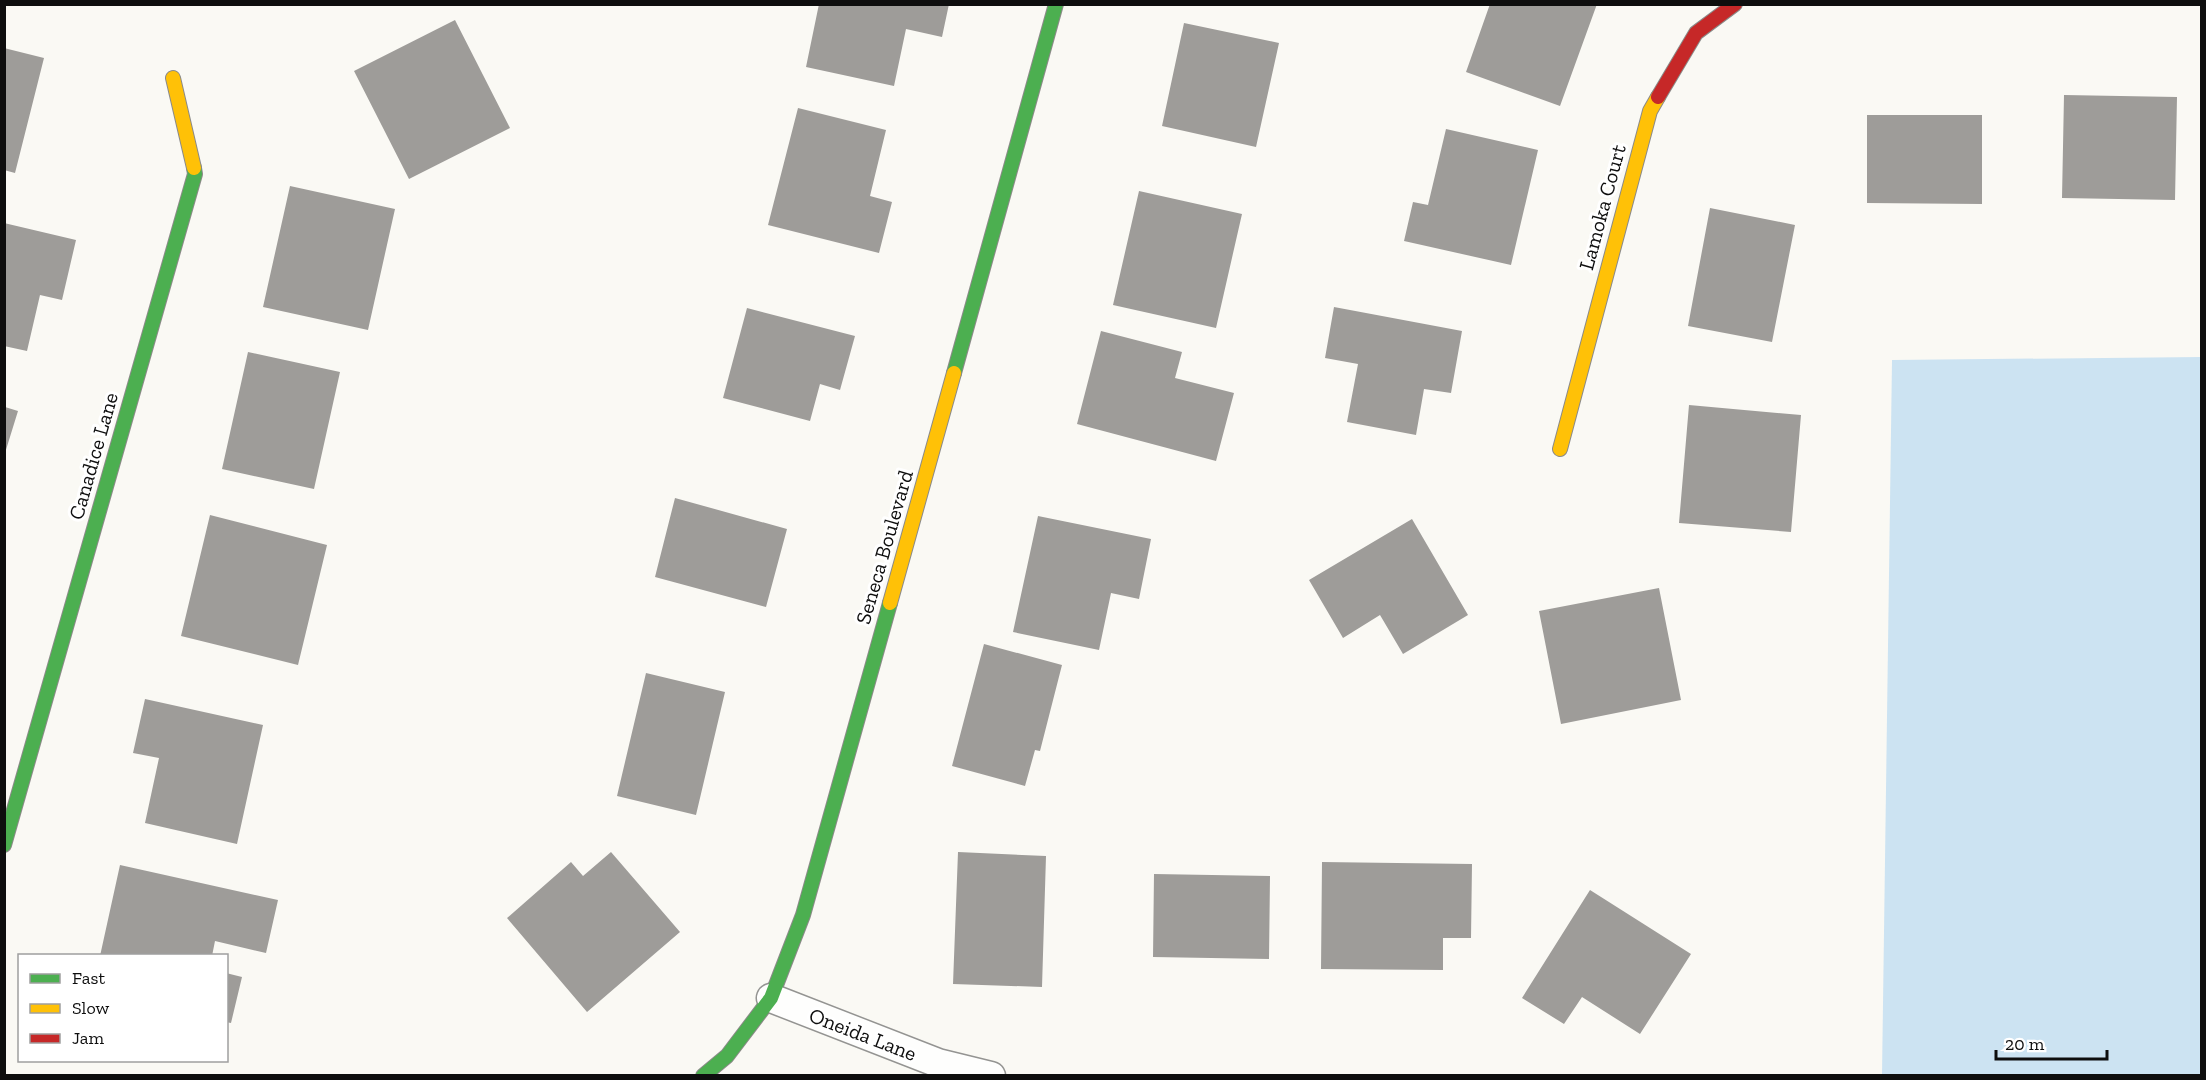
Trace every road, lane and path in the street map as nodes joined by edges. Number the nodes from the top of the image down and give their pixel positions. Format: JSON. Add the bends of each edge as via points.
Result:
{"nodes":[{"id":1,"x":1056,"y":4,"type":"edge"},
{"id":2,"x":1735,"y":4,"type":"edge"},
{"id":3,"x":173,"y":78,"type":"dead end"},
{"id":4,"x":1560,"y":449,"type":"dead end"},
{"id":5,"x":4,"y":844,"type":"edge"},
{"id":6,"x":771,"y":998,"type":"junction"},
{"id":7,"x":703,"y":1076,"type":"edge"},
{"id":8,"x":991,"y":1076,"type":"edge"}],
"edges":[{"from":1,"to":6,"type":"street","name":"Seneca Boulevard","via":[[803,915]]},
{"from":2,"to":4,"type":"street","name":"Lamoka Court","via":[[1696,33],[1650,111]]},
{"from":3,"to":5,"type":"street","name":"Canadice Lane","via":[[195,174]]},
{"from":6,"to":7,"type":"street","name":"Seneca Boulevard","via":[[728,1056]]},
{"from":6,"to":8,"type":"street","name":"Oneida Lane","via":[[939,1063]]}]}
